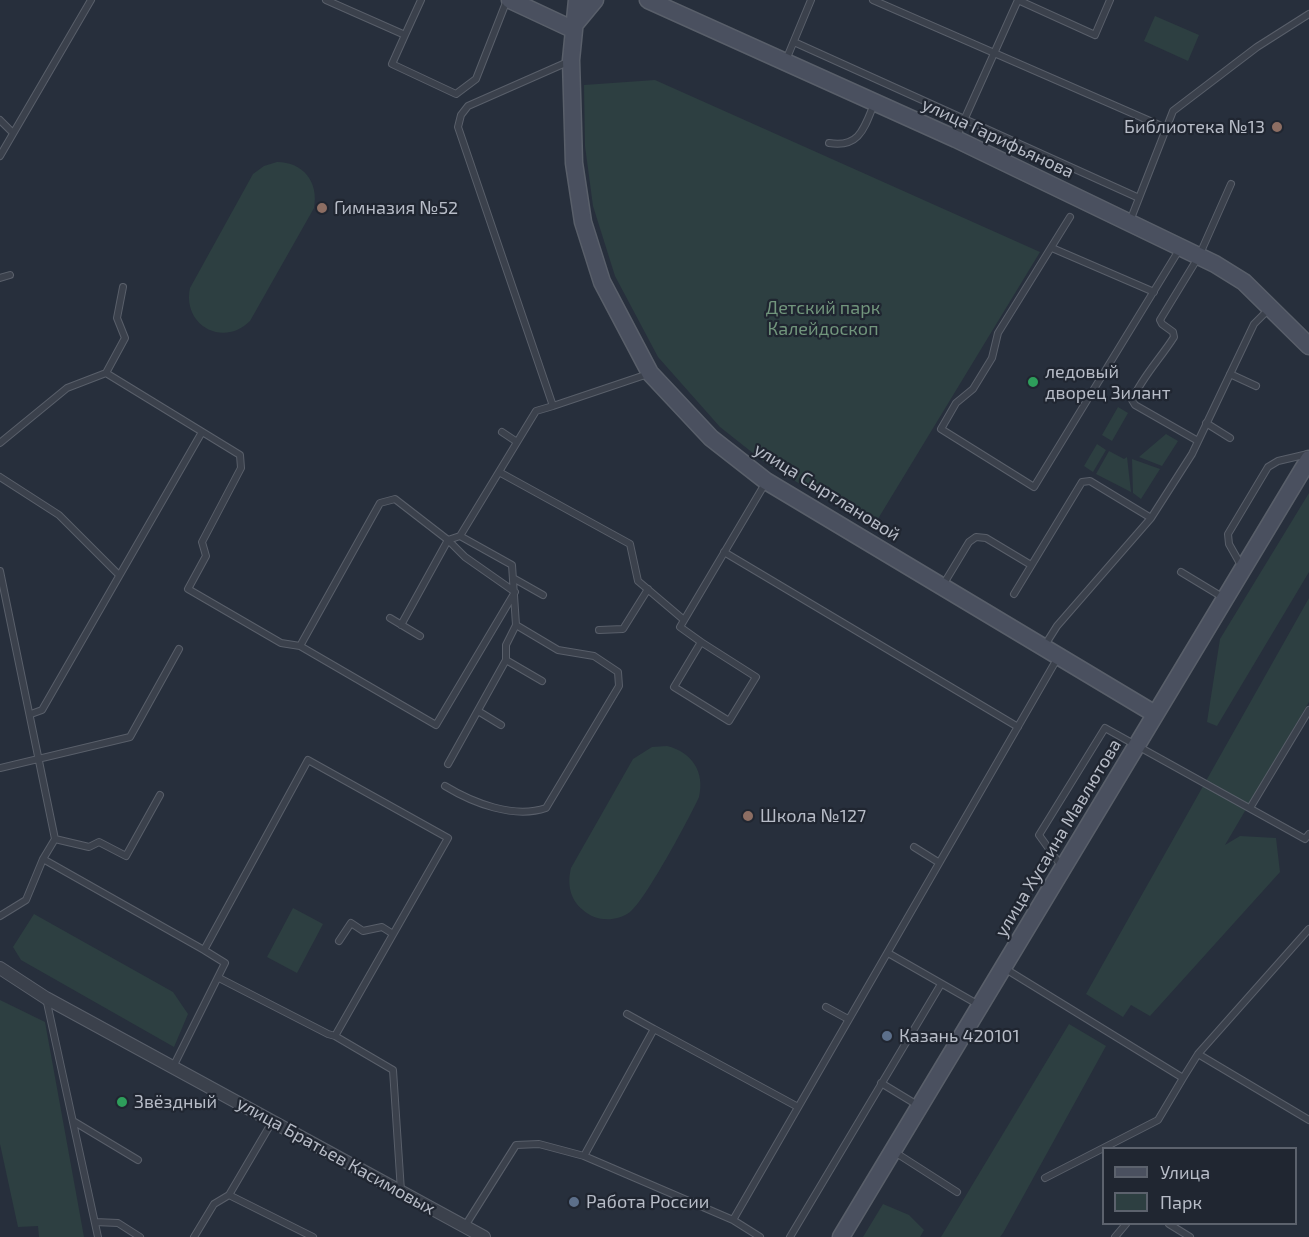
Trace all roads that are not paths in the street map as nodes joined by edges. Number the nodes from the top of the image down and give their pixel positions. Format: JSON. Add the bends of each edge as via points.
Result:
{"nodes":[{"id":1,"x":91,"y":0,"type":"edge"},
{"id":2,"x":326,"y":0,"type":"edge"},
{"id":3,"x":421,"y":0,"type":"edge"},
{"id":4,"x":508,"y":0,"type":"edge"},
{"id":5,"x":577,"y":0,"type":"edge"},
{"id":6,"x":595,"y":0,"type":"edge"},
{"id":7,"x":648,"y":0,"type":"edge"},
{"id":8,"x":811,"y":0,"type":"edge"},
{"id":9,"x":873,"y":0,"type":"edge"},
{"id":10,"x":1018,"y":0,"type":"edge"},
{"id":11,"x":1110,"y":0,"type":"edge"},
{"id":12,"x":1309,"y":14,"type":"edge"},
{"id":13,"x":572,"y":28,"type":"junction"},
{"id":14,"x":405,"y":35,"type":"junction"},
{"id":15,"x":794,"y":42,"type":"junction"},
{"id":16,"x":994,"y":53,"type":"junction"},
{"id":17,"x":571,"y":61,"type":"junction"},
{"id":18,"x":785,"y":63,"type":"junction"},
{"id":19,"x":874,"y":103,"type":"junction"},
{"id":20,"x":965,"y":118,"type":"junction"},
{"id":21,"x":0,"y":120,"type":"edge"},
{"id":22,"x":1166,"y":128,"type":"junction"},
{"id":23,"x":13,"y":133,"type":"junction"},
{"id":24,"x":956,"y":139,"type":"junction"},
{"id":25,"x":829,"y":143,"type":"dead end"},
{"id":26,"x":0,"y":156,"type":"edge"},
{"id":27,"x":1231,"y":184,"type":"dead end"},
{"id":28,"x":1140,"y":198,"type":"junction"},
{"id":29,"x":1070,"y":217,"type":"dead end"},
{"id":30,"x":1130,"y":222,"type":"junction"},
{"id":31,"x":1180,"y":246,"type":"junction"},
{"id":32,"x":1052,"y":248,"type":"junction"},
{"id":33,"x":1199,"y":256,"type":"junction"},
{"id":34,"x":10,"y":275,"type":"dead end"},
{"id":35,"x":0,"y":278,"type":"edge"},
{"id":36,"x":123,"y":287,"type":"dead end"},
{"id":37,"x":1154,"y":292,"type":"junction"},
{"id":38,"x":1272,"y":307,"type":"junction"},
{"id":39,"x":1309,"y":346,"type":"edge"},
{"id":40,"x":106,"y":373,"type":"junction"},
{"id":41,"x":650,"y":373,"type":"junction"},
{"id":42,"x":1230,"y":374,"type":"junction"},
{"id":43,"x":1256,"y":386,"type":"dead end"},
{"id":44,"x":553,"y":406,"type":"junction"},
{"id":45,"x":1206,"y":423,"type":"junction"},
{"id":46,"x":202,"y":432,"type":"junction"},
{"id":47,"x":502,"y":432,"type":"dead end"},
{"id":48,"x":1230,"y":438,"type":"dead end"},
{"id":49,"x":1198,"y":441,"type":"junction"},
{"id":50,"x":517,"y":442,"type":"junction"},
{"id":51,"x":0,"y":443,"type":"edge"},
{"id":52,"x":1309,"y":456,"type":"edge"},
{"id":53,"x":499,"y":472,"type":"junction"},
{"id":54,"x":0,"y":477,"type":"edge"},
{"id":55,"x":766,"y":481,"type":"junction"},
{"id":56,"x":1151,"y":518,"type":"junction"},
{"id":57,"x":460,"y":536,"type":"junction"},
{"id":58,"x":448,"y":540,"type":"junction"},
{"id":59,"x":724,"y":552,"type":"junction"},
{"id":60,"x":1031,"y":565,"type":"junction"},
{"id":61,"x":1243,"y":569,"type":"junction"},
{"id":62,"x":0,"y":572,"type":"edge"},
{"id":63,"x":1181,"y":572,"type":"dead end"},
{"id":64,"x":119,"y":575,"type":"junction"},
{"id":65,"x":513,"y":578,"type":"junction"},
{"id":66,"x":942,"y":587,"type":"junction"},
{"id":67,"x":648,"y":589,"type":"junction"},
{"id":68,"x":515,"y":592,"type":"junction"},
{"id":69,"x":1014,"y":594,"type":"dead end"},
{"id":70,"x":543,"y":595,"type":"dead end"},
{"id":71,"x":1225,"y":599,"type":"junction"},
{"id":72,"x":390,"y":618,"type":"dead end"},
{"id":73,"x":684,"y":620,"type":"junction"},
{"id":74,"x":401,"y":625,"type":"junction"},
{"id":75,"x":516,"y":625,"type":"junction"},
{"id":76,"x":598,"y":630,"type":"dead end"},
{"id":77,"x":420,"y":636,"type":"dead end"},
{"id":78,"x":701,"y":642,"type":"junction"},
{"id":79,"x":300,"y":646,"type":"junction"},
{"id":80,"x":1043,"y":648,"type":"junction"},
{"id":81,"x":179,"y":650,"type":"dead end"},
{"id":82,"x":1058,"y":657,"type":"junction"},
{"id":83,"x":506,"y":660,"type":"junction"},
{"id":84,"x":542,"y":681,"type":"dead end"},
{"id":85,"x":1309,"y":710,"type":"edge"},
{"id":86,"x":478,"y":711,"type":"junction"},
{"id":87,"x":31,"y":714,"type":"junction"},
{"id":88,"x":1155,"y":714,"type":"junction"},
{"id":89,"x":501,"y":725,"type":"dead end"},
{"id":90,"x":1018,"y":727,"type":"junction"},
{"id":91,"x":1137,"y":744,"type":"junction"},
{"id":92,"x":38,"y":759,"type":"junction"},
{"id":93,"x":448,"y":764,"type":"dead end"},
{"id":94,"x":0,"y":768,"type":"edge"},
{"id":95,"x":445,"y":786,"type":"dead end"},
{"id":96,"x":160,"y":795,"type":"dead end"},
{"id":97,"x":1250,"y":808,"type":"junction"},
{"id":98,"x":1309,"y":834,"type":"edge"},
{"id":99,"x":54,"y":839,"type":"junction"},
{"id":100,"x":914,"y":847,"type":"dead end"},
{"id":101,"x":42,"y":859,"type":"junction"},
{"id":102,"x":938,"y":862,"type":"junction"},
{"id":103,"x":1063,"y":868,"type":"junction"},
{"id":104,"x":0,"y":915,"type":"edge"},
{"id":105,"x":1309,"y":929,"type":"edge"},
{"id":106,"x":393,"y":934,"type":"junction"},
{"id":107,"x":339,"y":941,"type":"dead end"},
{"id":108,"x":204,"y":950,"type":"junction"},
{"id":109,"x":888,"y":953,"type":"junction"},
{"id":110,"x":1004,"y":967,"type":"junction"},
{"id":111,"x":0,"y":968,"type":"edge"},
{"id":112,"x":219,"y":978,"type":"junction"},
{"id":113,"x":941,"y":984,"type":"junction"},
{"id":114,"x":46,"y":998,"type":"junction"},
{"id":115,"x":981,"y":1006,"type":"junction"},
{"id":116,"x":826,"y":1008,"type":"dead end"},
{"id":117,"x":627,"y":1014,"type":"dead end"},
{"id":118,"x":848,"y":1019,"type":"junction"},
{"id":119,"x":654,"y":1029,"type":"junction"},
{"id":120,"x":336,"y":1036,"type":"junction"},
{"id":121,"x":1198,"y":1054,"type":"junction"},
{"id":122,"x":173,"y":1067,"type":"junction"},
{"id":123,"x":1184,"y":1078,"type":"junction"},
{"id":124,"x":881,"y":1083,"type":"junction"},
{"id":125,"x":920,"y":1106,"type":"junction"},
{"id":126,"x":798,"y":1107,"type":"junction"},
{"id":127,"x":1309,"y":1120,"type":"edge"},
{"id":128,"x":73,"y":1122,"type":"junction"},
{"id":129,"x":273,"y":1122,"type":"junction"},
{"id":130,"x":1105,"y":1147,"type":"edge"},
{"id":131,"x":1102,"y":1149,"type":"edge"},
{"id":132,"x":893,"y":1151,"type":"junction"},
{"id":133,"x":584,"y":1156,"type":"junction"},
{"id":134,"x":138,"y":1160,"type":"dead end"},
{"id":135,"x":1045,"y":1178,"type":"dead end"},
{"id":136,"x":401,"y":1192,"type":"junction"},
{"id":137,"x":957,"y":1192,"type":"dead end"},
{"id":138,"x":229,"y":1195,"type":"junction"},
{"id":139,"x":733,"y":1220,"type":"junction"},
{"id":140,"x":95,"y":1222,"type":"junction"},
{"id":141,"x":1125,"y":1225,"type":"edge"},
{"id":142,"x":1171,"y":1225,"type":"edge"},
{"id":143,"x":465,"y":1226,"type":"junction"},
{"id":144,"x":98,"y":1237,"type":"edge"},
{"id":145,"x":140,"y":1237,"type":"edge"},
{"id":146,"x":194,"y":1237,"type":"edge"},
{"id":147,"x":313,"y":1237,"type":"edge"},
{"id":148,"x":484,"y":1237,"type":"edge"},
{"id":149,"x":760,"y":1237,"type":"edge"},
{"id":150,"x":790,"y":1237,"type":"edge"},
{"id":151,"x":841,"y":1237,"type":"edge"},
{"id":152,"x":1115,"y":1237,"type":"edge"},
{"id":153,"x":1190,"y":1237,"type":"edge"}],
"edges":[{"from":1,"to":23,"type":"lane"},
{"from":2,"to":14,"type":"lane"},
{"from":3,"to":14,"type":"lane"},
{"from":4,"to":13,"type":"street"},
{"from":4,"to":14,"type":"lane","via":[[476,79],[456,93],[392,64]]},
{"from":5,"to":13,"type":"street","name":"улица Сыртлановой"},
{"from":6,"to":13,"type":"street"},
{"from":7,"to":18,"type":"street","name":"улица Гарифьянова"},
{"from":8,"to":15,"type":"lane"},
{"from":9,"to":16,"type":"lane"},
{"from":10,"to":11,"type":"lane","via":[[1095,35]]},
{"from":10,"to":16,"type":"lane"},
{"from":12,"to":22,"type":"lane","via":[[1187,98],[1173,111]]},
{"from":13,"to":17,"type":"street","name":"улица Сыртлановой"},
{"from":15,"to":18,"type":"lane"},
{"from":15,"to":20,"type":"lane"},
{"from":16,"to":20,"type":"lane"},
{"from":16,"to":22,"type":"lane"},
{"from":17,"to":41,"type":"street","name":"улица Сыртлановой","via":[[574,163],[583,222],[602,282]]},
{"from":17,"to":44,"type":"lane","via":[[468,106],[458,127]]},
{"from":18,"to":19,"type":"street","name":"улица Гарифьянова"},
{"from":19,"to":24,"type":"street","name":"улица Гарифьянова"},
{"from":19,"to":25,"type":"lane","via":[[854,140],[844,145]]},
{"from":20,"to":24,"type":"lane"},
{"from":20,"to":28,"type":"lane"},
{"from":21,"to":23,"type":"lane"},
{"from":22,"to":28,"type":"lane"},
{"from":23,"to":26,"type":"lane"},
{"from":24,"to":30,"type":"street","name":"улица Гарифьянова"},
{"from":27,"to":33,"type":"lane"},
{"from":28,"to":30,"type":"lane"},
{"from":29,"to":32,"type":"lane"},
{"from":30,"to":31,"type":"street","name":"улица Гарифьянова"},
{"from":31,"to":33,"type":"street","name":"улица Гарифьянова"},
{"from":31,"to":37,"type":"lane"},
{"from":32,"to":37,"type":"lane"},
{"from":32,"to":37,"type":"lane","via":[[998,333],[992,358],[973,389],[956,403],[941,429],[1034,487]]},
{"from":33,"to":38,"type":"street","name":"улица Гарифьянова","via":[[1244,282]]},
{"from":33,"to":49,"type":"lane","via":[[1160,320],[1174,337],[1149,368],[1132,400]]},
{"from":34,"to":35,"type":"lane"},
{"from":36,"to":40,"type":"lane","via":[[117,318],[125,338]]},
{"from":38,"to":39,"type":"street","name":"улица Гарифьянова"},
{"from":38,"to":42,"type":"lane","via":[[1254,324]]},
{"from":40,"to":46,"type":"lane"},
{"from":40,"to":51,"type":"lane","via":[[67,388]]},
{"from":41,"to":44,"type":"lane"},
{"from":41,"to":55,"type":"street","name":"улица Сыртлановой","via":[[711,438]]},
{"from":42,"to":43,"type":"lane"},
{"from":42,"to":45,"type":"lane"},
{"from":44,"to":50,"type":"lane","via":[[536,411]]},
{"from":45,"to":48,"type":"lane"},
{"from":45,"to":49,"type":"lane"},
{"from":46,"to":64,"type":"lane"},
{"from":46,"to":79,"type":"lane","via":[[240,455],[241,468],[202,542],[206,556],[188,589],[281,643]]},
{"from":47,"to":50,"type":"lane"},
{"from":49,"to":56,"type":"lane"},
{"from":50,"to":53,"type":"lane"},
{"from":52,"to":61,"type":"street","name":"улица Хусаина Мавлютова"},
{"from":52,"to":61,"type":"lane","via":[[1278,461],[1268,467],[1230,528],[1228,542]]},
{"from":53,"to":57,"type":"lane"},
{"from":53,"to":67,"type":"lane","via":[[630,544],[638,581]]},
{"from":54,"to":64,"type":"lane","via":[[59,515]]},
{"from":55,"to":59,"type":"lane"},
{"from":55,"to":66,"type":"street","name":"улица Сыртлановой"},
{"from":56,"to":60,"type":"lane","via":[[1084,481]]},
{"from":56,"to":80,"type":"lane"},
{"from":57,"to":58,"type":"lane"},
{"from":57,"to":65,"type":"lane","via":[[512,565]]},
{"from":58,"to":68,"type":"lane","via":[[465,557]]},
{"from":58,"to":74,"type":"lane"},
{"from":58,"to":79,"type":"lane","via":[[395,499],[380,503]]},
{"from":59,"to":73,"type":"lane"},
{"from":59,"to":90,"type":"lane"},
{"from":60,"to":66,"type":"lane","via":[[986,538],[976,537]]},
{"from":60,"to":69,"type":"lane"},
{"from":61,"to":71,"type":"street","name":"улица Хусаина Мавлютова"},
{"from":62,"to":87,"type":"lane"},
{"from":63,"to":71,"type":"lane"},
{"from":64,"to":87,"type":"lane","via":[[42,710]]},
{"from":65,"to":68,"type":"lane"},
{"from":65,"to":70,"type":"lane"},
{"from":66,"to":80,"type":"street","name":"улица Сыртлановой"},
{"from":67,"to":73,"type":"lane"},
{"from":67,"to":76,"type":"lane","via":[[623,629]]},
{"from":68,"to":75,"type":"lane"},
{"from":68,"to":79,"type":"lane","via":[[436,725]]},
{"from":71,"to":88,"type":"street","name":"улица Хусаина Мавлютова"},
{"from":72,"to":74,"type":"lane"},
{"from":73,"to":78,"type":"lane","via":[[680,627]]},
{"from":74,"to":77,"type":"lane"},
{"from":75,"to":83,"type":"lane","via":[[506,645]]},
{"from":75,"to":95,"type":"lane","via":[[558,650],[594,656],[618,672],[619,686],[546,808],[530,814],[470,801]]},
{"from":78,"to":78,"type":"lane","via":[[674,687],[729,721],[756,677]]},
{"from":80,"to":82,"type":"street","name":"улица Сыртлановой"},
{"from":81,"to":92,"type":"lane","via":[[130,737]]},
{"from":82,"to":88,"type":"street","name":"улица Сыртлановой"},
{"from":82,"to":90,"type":"lane"},
{"from":83,"to":84,"type":"lane"},
{"from":83,"to":86,"type":"lane"},
{"from":85,"to":97,"type":"lane"},
{"from":86,"to":89,"type":"lane"},
{"from":86,"to":93,"type":"lane"},
{"from":87,"to":92,"type":"lane"},
{"from":88,"to":91,"type":"street","name":"улица Хусаина Мавлютова"},
{"from":90,"to":102,"type":"lane"},
{"from":91,"to":97,"type":"lane"},
{"from":91,"to":103,"type":"street","name":"улица Хусаина Мавлютова"},
{"from":91,"to":103,"type":"lane","via":[[1105,728],[1038,835]]},
{"from":92,"to":94,"type":"lane"},
{"from":92,"to":99,"type":"lane"},
{"from":96,"to":99,"type":"lane","via":[[126,856],[99,842],[89,847]]},
{"from":97,"to":98,"type":"lane","via":[[1305,839]]},
{"from":99,"to":101,"type":"lane"},
{"from":100,"to":102,"type":"lane"},
{"from":101,"to":104,"type":"lane","via":[[26,900]]},
{"from":101,"to":108,"type":"lane"},
{"from":102,"to":109,"type":"lane"},
{"from":103,"to":110,"type":"street","name":"улица Хусаина Мавлютова"},
{"from":105,"to":121,"type":"lane"},
{"from":106,"to":107,"type":"lane","via":[[382,927],[363,931],[351,923]]},
{"from":106,"to":108,"type":"lane","via":[[448,838],[308,760]]},
{"from":106,"to":120,"type":"lane"},
{"from":108,"to":112,"type":"lane","via":[[225,963]]},
{"from":109,"to":113,"type":"lane"},
{"from":109,"to":118,"type":"lane"},
{"from":110,"to":115,"type":"street","name":"улица Хусаина Мавлютова"},
{"from":110,"to":123,"type":"lane"},
{"from":111,"to":114,"type":"street","name":"улица Братьев Касимовых"},
{"from":112,"to":120,"type":"lane"},
{"from":112,"to":122,"type":"lane"},
{"from":113,"to":115,"type":"lane"},
{"from":113,"to":124,"type":"lane"},
{"from":114,"to":122,"type":"street","name":"улица Братьев Касимовых"},
{"from":114,"to":128,"type":"lane"},
{"from":115,"to":125,"type":"street","name":"улица Хусаина Мавлютова"},
{"from":116,"to":118,"type":"lane"},
{"from":117,"to":119,"type":"lane"},
{"from":118,"to":126,"type":"lane"},
{"from":119,"to":126,"type":"lane"},
{"from":119,"to":133,"type":"lane"},
{"from":120,"to":136,"type":"lane","via":[[393,1070]]},
{"from":121,"to":123,"type":"lane"},
{"from":121,"to":127,"type":"lane"},
{"from":122,"to":129,"type":"street","name":"улица Братьев Касимовых"},
{"from":123,"to":130,"type":"lane","via":[[1158,1120]]},
{"from":124,"to":125,"type":"lane"},
{"from":124,"to":150,"type":"lane"},
{"from":125,"to":132,"type":"street","name":"улица Хусаина Мавлютова"},
{"from":126,"to":139,"type":"lane"},
{"from":128,"to":134,"type":"lane"},
{"from":128,"to":140,"type":"lane"},
{"from":129,"to":136,"type":"street","name":"улица Братьев Касимовых"},
{"from":129,"to":138,"type":"lane"},
{"from":131,"to":135,"type":"lane"},
{"from":132,"to":137,"type":"lane"},
{"from":132,"to":151,"type":"street","name":"улица Хусаина Мавлютова"},
{"from":133,"to":139,"type":"lane"},
{"from":133,"to":143,"type":"lane","via":[[539,1144],[516,1145]]},
{"from":136,"to":143,"type":"street","name":"улица Братьев Касимовых"},
{"from":138,"to":146,"type":"lane","via":[[214,1204]]},
{"from":138,"to":147,"type":"lane"},
{"from":139,"to":149,"type":"lane"},
{"from":140,"to":144,"type":"lane"},
{"from":140,"to":145,"type":"lane","via":[[118,1223]]},
{"from":141,"to":152,"type":"lane"},
{"from":142,"to":153,"type":"lane"},
{"from":143,"to":148,"type":"street","name":"улица Братьев Касимовых"}]}
